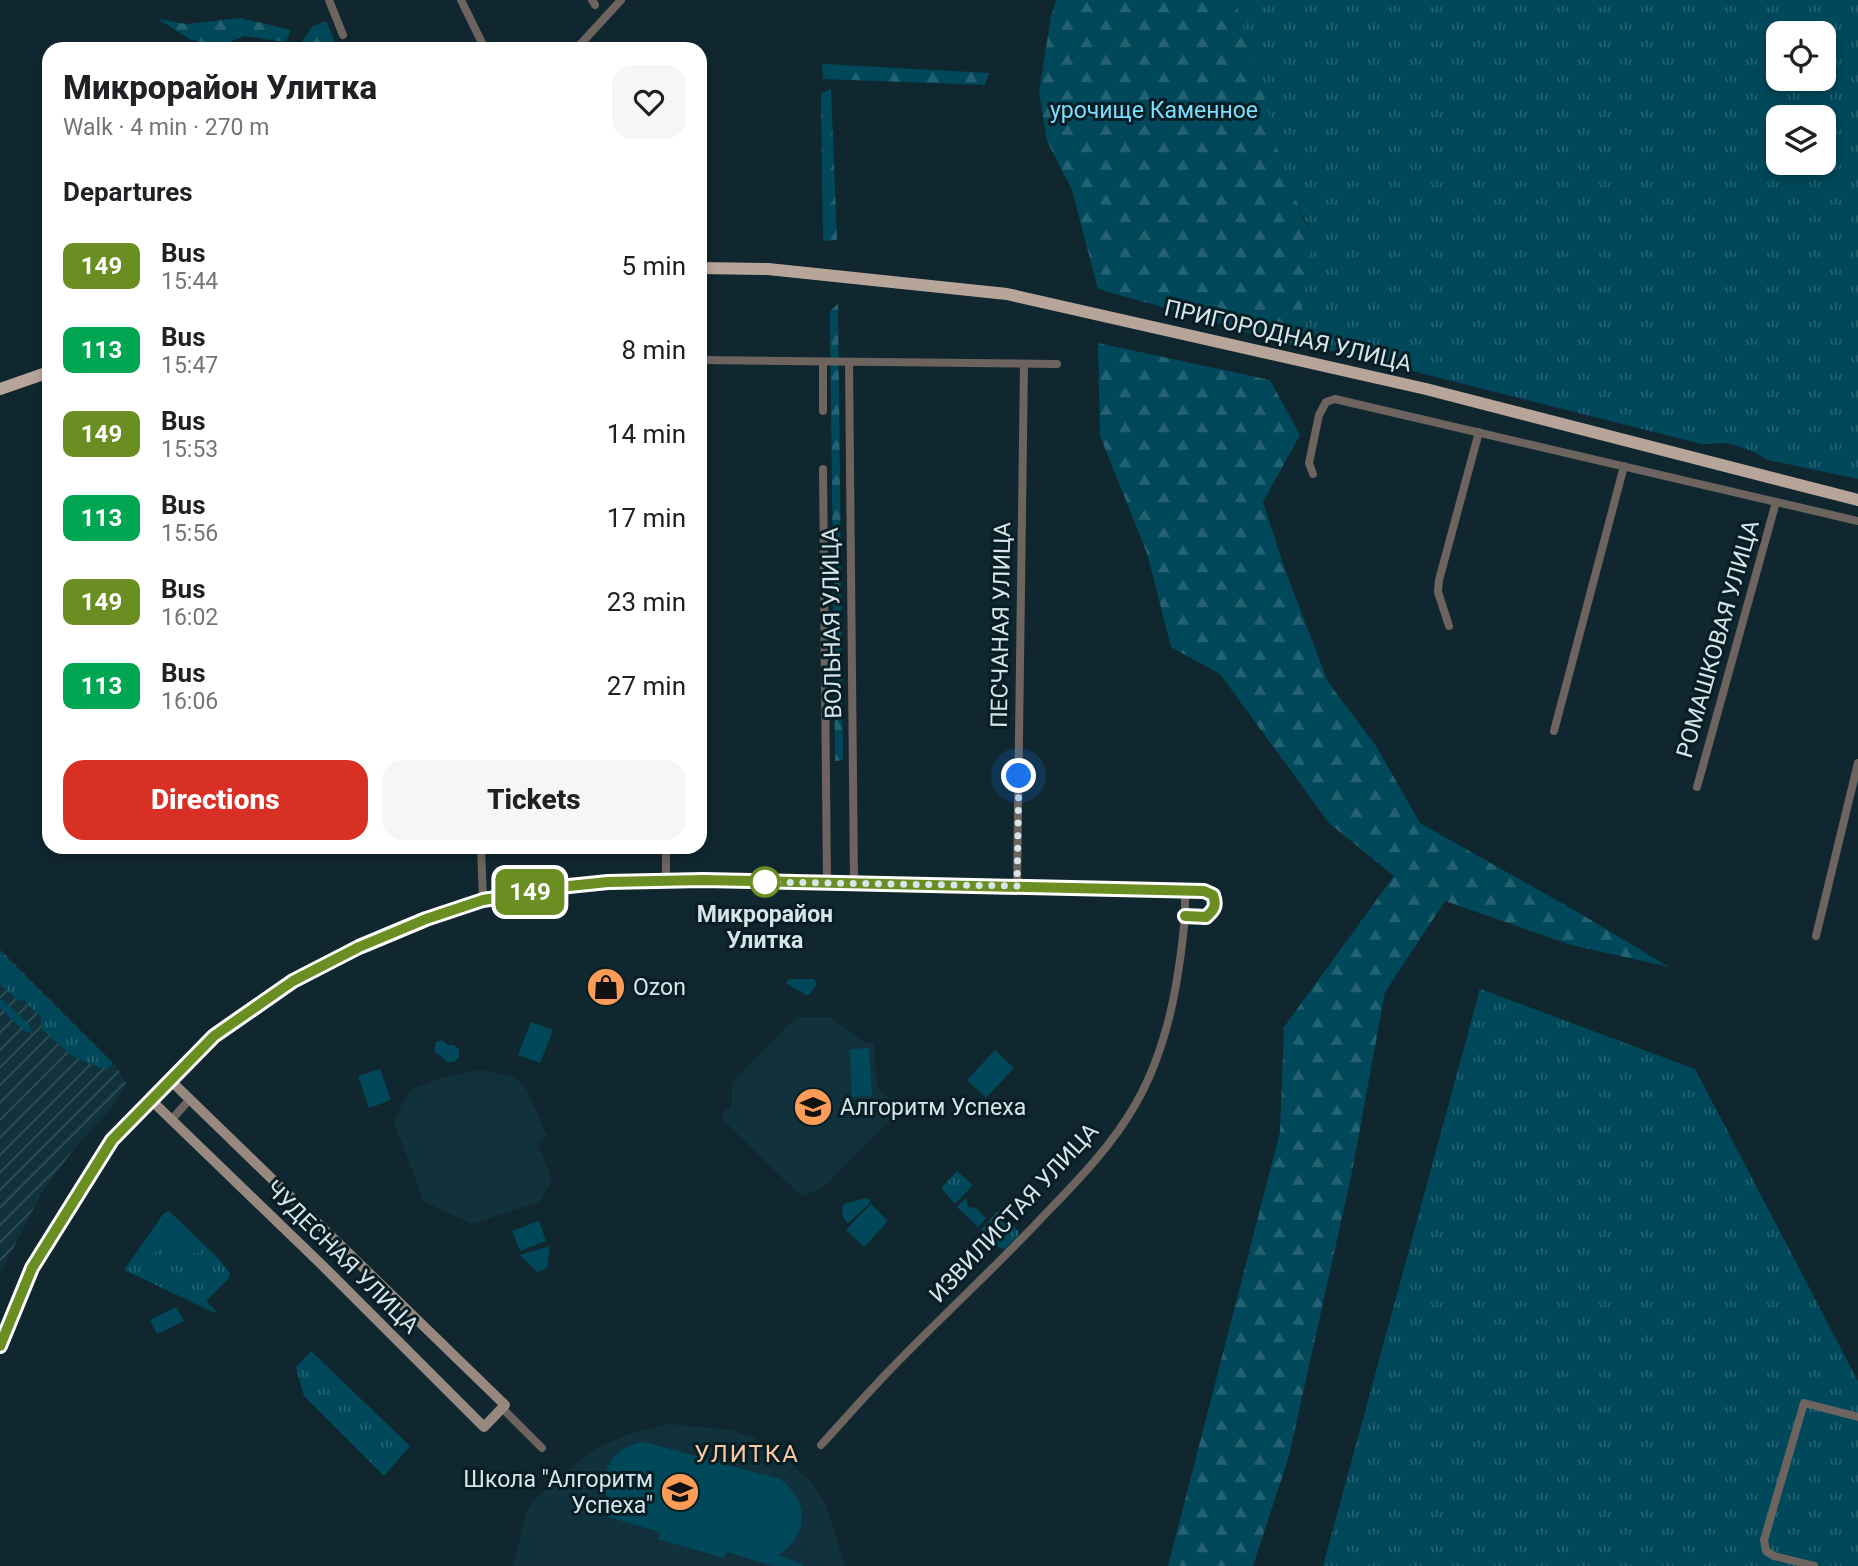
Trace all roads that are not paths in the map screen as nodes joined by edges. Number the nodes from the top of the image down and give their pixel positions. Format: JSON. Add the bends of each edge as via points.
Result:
{"nodes":[{"id":1,"x":329,"y":0,"type":"edge"},
{"id":2,"x":461,"y":0,"type":"edge"},
{"id":3,"x":621,"y":0,"type":"edge"},
{"id":4,"x":343,"y":35,"type":"dead end"},
{"id":5,"x":482,"y":42,"type":"edge"},
{"id":6,"x":582,"y":42,"type":"edge"},
{"id":7,"x":707,"y":268,"type":"edge"},
{"id":8,"x":707,"y":360,"type":"edge"},
{"id":9,"x":823,"y":362,"type":"junction"},
{"id":10,"x":849,"y":362,"type":"junction"},
{"id":11,"x":1024,"y":364,"type":"junction"},
{"id":12,"x":1057,"y":364,"type":"dead end"},
{"id":13,"x":42,"y":374,"type":"edge"},
{"id":14,"x":0,"y":389,"type":"edge"},
{"id":15,"x":823,"y":411,"type":"dead end"},
{"id":16,"x":1479,"y":432,"type":"junction"},
{"id":17,"x":1624,"y":466,"type":"junction"},
{"id":18,"x":823,"y":469,"type":"dead end"},
{"id":19,"x":1313,"y":474,"type":"dead end"},
{"id":20,"x":1858,"y":499,"type":"edge"},
{"id":21,"x":1776,"y":502,"type":"junction"},
{"id":22,"x":1858,"y":521,"type":"edge"},
{"id":23,"x":1449,"y":626,"type":"dead end"},
{"id":24,"x":1554,"y":732,"type":"dead end"},
{"id":25,"x":1858,"y":763,"type":"edge"},
{"id":26,"x":1696,"y":787,"type":"dead end"},
{"id":27,"x":481,"y":854,"type":"edge"},
{"id":28,"x":666,"y":854,"type":"edge"},
{"id":29,"x":666,"y":880,"type":"junction"},
{"id":30,"x":827,"y":883,"type":"junction"},
{"id":31,"x":854,"y":883,"type":"junction"},
{"id":32,"x":1017,"y":886,"type":"junction"},
{"id":33,"x":1185,"y":891,"type":"junction"},
{"id":34,"x":483,"y":900,"type":"junction"},
{"id":35,"x":1185,"y":916,"type":"junction"},
{"id":36,"x":1816,"y":936,"type":"dead end"},
{"id":37,"x":170,"y":1080,"type":"junction"},
{"id":38,"x":190,"y":1099,"type":"junction"},
{"id":39,"x":151,"y":1100,"type":"junction"},
{"id":40,"x":173,"y":1118,"type":"junction"},
{"id":41,"x":0,"y":1346,"type":"edge"},
{"id":42,"x":502,"y":1408,"type":"junction"},
{"id":43,"x":1858,"y":1417,"type":"edge"},
{"id":44,"x":821,"y":1445,"type":"dead end"},
{"id":45,"x":542,"y":1448,"type":"dead end"},
{"id":46,"x":1814,"y":1566,"type":"edge"}],
"edges":[{"from":1,"to":4,"type":"street"},
{"from":2,"to":5,"type":"street"},
{"from":3,"to":6,"type":"street"},
{"from":7,"to":20,"type":"main road","name":"ПРИГОРОДНАЯ УЛИЦА","via":[[768,269],[1007,294],[1426,389]]},
{"from":8,"to":9,"type":"street"},
{"from":9,"to":10,"type":"street"},
{"from":9,"to":15,"type":"street"},
{"from":10,"to":11,"type":"street"},
{"from":10,"to":31,"type":"street","name":"ВОЛЬНАЯ УЛИЦА"},
{"from":11,"to":12,"type":"street"},
{"from":11,"to":32,"type":"street","name":"ПЕСЧАНАЯ УЛИЦА"},
{"from":13,"to":14,"type":"main road"},
{"from":16,"to":17,"type":"street"},
{"from":16,"to":19,"type":"street","via":[[1335,399],[1326,402],[1319,415],[1308,463]]},
{"from":16,"to":23,"type":"street","via":[[1439,580],[1438,592]]},
{"from":17,"to":21,"type":"street"},
{"from":17,"to":24,"type":"street"},
{"from":18,"to":30,"type":"street","name":"ВОЛЬНАЯ УЛИЦА"},
{"from":21,"to":22,"type":"street"},
{"from":21,"to":26,"type":"street","name":"РОМАШКОВАЯ УЛИЦА"},
{"from":25,"to":36,"type":"street"},
{"from":27,"to":34,"type":"street"},
{"from":28,"to":29,"type":"street"},
{"from":29,"to":30,"type":"street"},
{"from":29,"to":34,"type":"street","via":[[569,886]]},
{"from":30,"to":31,"type":"street"},
{"from":31,"to":32,"type":"street"},
{"from":32,"to":33,"type":"street"},
{"from":33,"to":35,"type":"street","name":"ИЗВИЛИСТАЯ УЛИЦА"},
{"from":33,"to":35,"type":"street","via":[[1204,891],[1213,895],[1216,903],[1206,917]]},
{"from":34,"to":37,"type":"street","via":[[379,938],[293,981],[214,1036]]},
{"from":35,"to":44,"type":"street","name":"ИЗВИЛИСТАЯ УЛИЦА","via":[[1179,974],[1152,1069],[1103,1153]]},
{"from":37,"to":38,"type":"street","name":"ЧУДЕСНАЯ УЛИЦА"},
{"from":37,"to":39,"type":"street"},
{"from":38,"to":40,"type":"street"},
{"from":38,"to":42,"type":"street","name":"ЧУДЕСНАЯ УЛИЦА","via":[[476,1375],[505,1405]]},
{"from":39,"to":40,"type":"street","name":"ЧУДЕСНАЯ УЛИЦА"},
{"from":39,"to":41,"type":"street","via":[[112,1140],[32,1268]]},
{"from":40,"to":42,"type":"street","name":"ЧУДЕСНАЯ УЛИЦА","via":[[484,1427]]},
{"from":42,"to":45,"type":"street","name":"ЧУДЕСНАЯ УЛИЦА"},
{"from":43,"to":46,"type":"street","via":[[1804,1403],[1764,1540],[1766,1551],[1774,1556]]}]}
